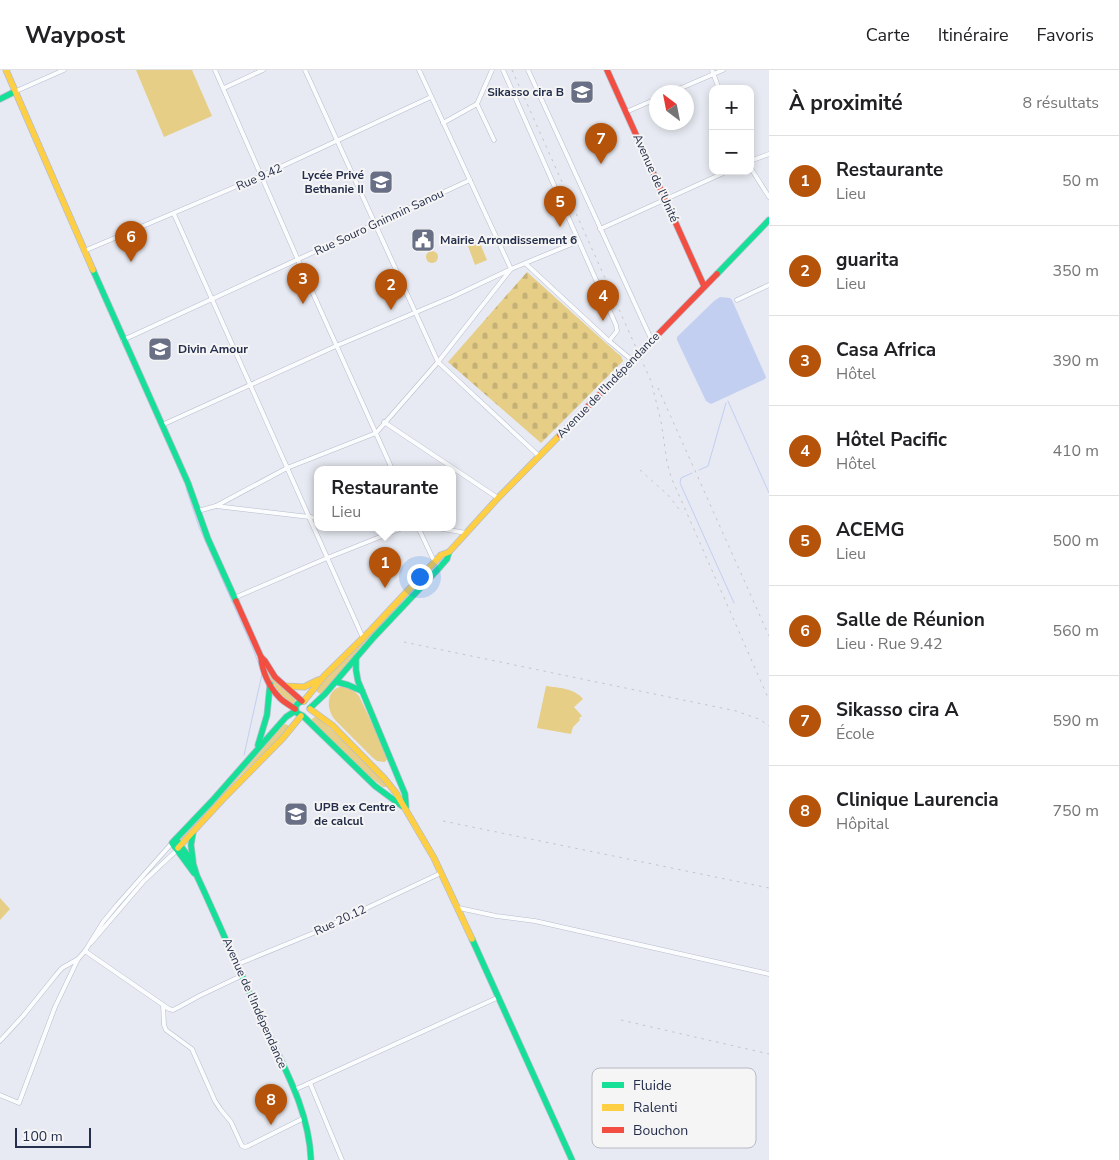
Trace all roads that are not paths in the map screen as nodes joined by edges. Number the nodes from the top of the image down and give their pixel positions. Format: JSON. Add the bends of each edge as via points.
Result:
{"nodes":[{"id":1,"x":6,"y":70,"type":"edge"},
{"id":2,"x":64,"y":70,"type":"edge"},
{"id":3,"x":216,"y":70,"type":"edge"},
{"id":4,"x":263,"y":70,"type":"edge"},
{"id":5,"x":305,"y":70,"type":"edge"},
{"id":6,"x":419,"y":70,"type":"edge"},
{"id":7,"x":492,"y":70,"type":"edge"},
{"id":8,"x":503,"y":70,"type":"edge"},
{"id":9,"x":528,"y":70,"type":"edge"},
{"id":10,"x":607,"y":70,"type":"edge"},
{"id":11,"x":723,"y":70,"type":"edge"},
{"id":12,"x":713,"y":72,"type":"edge"},
{"id":13,"x":686,"y":85,"type":"edge"},
{"id":14,"x":718,"y":85,"type":"edge"},
{"id":15,"x":224,"y":88,"type":"junction"},
{"id":16,"x":14,"y":92,"type":"junction"},
{"id":17,"x":431,"y":97,"type":"junction"},
{"id":18,"x":0,"y":98,"type":"edge"},
{"id":19,"x":649,"y":102,"type":"edge"},
{"id":20,"x":477,"y":104,"type":"junction"},
{"id":21,"x":626,"y":112,"type":"junction"},
{"id":22,"x":443,"y":124,"type":"junction"},
{"id":23,"x":494,"y":140,"type":"dead end"},
{"id":24,"x":337,"y":141,"type":"junction"},
{"id":25,"x":769,"y":154,"type":"edge"},
{"id":26,"x":754,"y":160,"type":"edge"},
{"id":27,"x":754,"y":173,"type":"edge"},
{"id":28,"x":719,"y":175,"type":"edge"},
{"id":29,"x":261,"y":176,"type":"junction"},
{"id":30,"x":470,"y":180,"type":"junction"},
{"id":31,"x":769,"y":197,"type":"edge"},
{"id":32,"x":666,"y":200,"type":"junction"},
{"id":33,"x":174,"y":214,"type":"junction"},
{"id":34,"x":769,"y":220,"type":"edge"},
{"id":35,"x":375,"y":224,"type":"junction"},
{"id":36,"x":600,"y":230,"type":"junction"},
{"id":37,"x":574,"y":243,"type":"dead end"},
{"id":38,"x":84,"y":251,"type":"junction"},
{"id":39,"x":298,"y":260,"type":"junction"},
{"id":40,"x":526,"y":264,"type":"junction"},
{"id":41,"x":511,"y":270,"type":"junction"},
{"id":42,"x":769,"y":285,"type":"edge"},
{"id":43,"x":704,"y":286,"type":"junction"},
{"id":44,"x":212,"y":299,"type":"junction"},
{"id":45,"x":737,"y":300,"type":"dead end"},
{"id":46,"x":415,"y":313,"type":"junction"},
{"id":47,"x":123,"y":340,"type":"junction"},
{"id":48,"x":609,"y":341,"type":"junction"},
{"id":49,"x":652,"y":341,"type":"junction"},
{"id":50,"x":336,"y":346,"type":"junction"},
{"id":51,"x":633,"y":361,"type":"junction"},
{"id":52,"x":438,"y":362,"type":"junction"},
{"id":53,"x":250,"y":385,"type":"junction"},
{"id":54,"x":384,"y":422,"type":"junction"},
{"id":55,"x":162,"y":425,"type":"junction"},
{"id":56,"x":376,"y":433,"type":"junction"},
{"id":57,"x":539,"y":456,"type":"junction"},
{"id":58,"x":391,"y":466,"type":"edge"},
{"id":59,"x":450,"y":466,"type":"edge"},
{"id":60,"x":288,"y":468,"type":"junction"},
{"id":61,"x":456,"y":470,"type":"edge"},
{"id":62,"x":498,"y":498,"type":"junction"},
{"id":63,"x":216,"y":506,"type":"junction"},
{"id":64,"x":198,"y":511,"type":"junction"},
{"id":65,"x":309,"y":517,"type":"junction"},
{"id":66,"x":314,"y":518,"type":"edge"},
{"id":67,"x":314,"y":528,"type":"edge"},
{"id":68,"x":315,"y":531,"type":"edge"},
{"id":69,"x":394,"y":531,"type":"edge"},
{"id":70,"x":420,"y":531,"type":"edge"},
{"id":71,"x":455,"y":531,"type":"edge"},
{"id":72,"x":466,"y":533,"type":"junction"},
{"id":73,"x":448,"y":552,"type":"junction"},
{"id":74,"x":327,"y":558,"type":"junction"},
{"id":75,"x":434,"y":562,"type":"junction"},
{"id":76,"x":234,"y":598,"type":"junction"},
{"id":77,"x":363,"y":638,"type":"junction"},
{"id":78,"x":261,"y":657,"type":"junction"},
{"id":79,"x":357,"y":657,"type":"junction"},
{"id":80,"x":324,"y":676,"type":"junction"},
{"id":81,"x":337,"y":682,"type":"junction"},
{"id":82,"x":270,"y":684,"type":"junction"},
{"id":83,"x":285,"y":686,"type":"junction"},
{"id":84,"x":362,"y":692,"type":"junction"},
{"id":85,"x":303,"y":701,"type":"junction"},
{"id":86,"x":310,"y":708,"type":"junction"},
{"id":87,"x":295,"y":710,"type":"junction"},
{"id":88,"x":302,"y":716,"type":"junction"},
{"id":89,"x":257,"y":750,"type":"junction"},
{"id":90,"x":406,"y":809,"type":"junction"},
{"id":91,"x":195,"y":830,"type":"junction"},
{"id":92,"x":174,"y":841,"type":"junction"},
{"id":93,"x":179,"y":848,"type":"junction"},
{"id":94,"x":193,"y":863,"type":"junction"},
{"id":95,"x":441,"y":873,"type":"junction"},
{"id":96,"x":197,"y":876,"type":"junction"},
{"id":97,"x":457,"y":907,"type":"junction"},
{"id":98,"x":87,"y":946,"type":"junction"},
{"id":99,"x":84,"y":951,"type":"junction"},
{"id":100,"x":78,"y":959,"type":"junction"},
{"id":101,"x":238,"y":964,"type":"junction"},
{"id":102,"x":769,"y":974,"type":"edge"},
{"id":103,"x":243,"y":975,"type":"junction"},
{"id":104,"x":498,"y":997,"type":"junction"},
{"id":105,"x":163,"y":1005,"type":"junction"},
{"id":106,"x":0,"y":1041,"type":"edge"},
{"id":107,"x":310,"y":1082,"type":"junction"},
{"id":108,"x":294,"y":1090,"type":"junction"},
{"id":109,"x":0,"y":1095,"type":"edge"},
{"id":110,"x":304,"y":1118,"type":"junction"},
{"id":111,"x":311,"y":1160,"type":"edge"},
{"id":112,"x":342,"y":1160,"type":"edge"},
{"id":113,"x":572,"y":1160,"type":"edge"}],
"edges":[{"from":1,"to":16,"type":"main road"},
{"from":2,"to":16,"type":"street"},
{"from":3,"to":15,"type":"street"},
{"from":4,"to":15,"type":"street"},
{"from":5,"to":24,"type":"street"},
{"from":6,"to":17,"type":"street"},
{"from":7,"to":20,"type":"street"},
{"from":8,"to":48,"type":"street","via":[[616,325],[617,331]]},
{"from":9,"to":36,"type":"street"},
{"from":10,"to":21,"type":"main road","name":"Avenue de l'Unité"},
{"from":11,"to":12,"type":"street"},
{"from":12,"to":13,"type":"street"},
{"from":12,"to":14,"type":"street"},
{"from":15,"to":29,"type":"street"},
{"from":16,"to":18,"type":"main road"},
{"from":16,"to":38,"type":"main road"},
{"from":17,"to":22,"type":"street"},
{"from":17,"to":24,"type":"street","name":"Rue 9.42"},
{"from":19,"to":21,"type":"street"},
{"from":20,"to":22,"type":"street"},
{"from":20,"to":23,"type":"street"},
{"from":21,"to":32,"type":"main road","name":"Avenue de l'Unité"},
{"from":22,"to":30,"type":"street"},
{"from":24,"to":29,"type":"street","name":"Rue 9.42"},
{"from":24,"to":35,"type":"street"},
{"from":25,"to":26,"type":"street"},
{"from":27,"to":31,"type":"street"},
{"from":28,"to":32,"type":"street"},
{"from":29,"to":33,"type":"street","name":"Rue 9.42"},
{"from":29,"to":39,"type":"street"},
{"from":30,"to":35,"type":"street","name":"Rue Souro Gninmin Sanou"},
{"from":30,"to":41,"type":"street"},
{"from":32,"to":36,"type":"street"},
{"from":32,"to":43,"type":"main road","name":"Avenue de l'Unité"},
{"from":33,"to":38,"type":"street","name":"Rue 9.42"},
{"from":33,"to":44,"type":"street"},
{"from":34,"to":43,"type":"main road","name":"Avenue de l'Indépendance"},
{"from":35,"to":39,"type":"street","name":"Rue Souro Gninmin Sanou"},
{"from":35,"to":46,"type":"street"},
{"from":36,"to":49,"type":"street"},
{"from":37,"to":40,"type":"street"},
{"from":38,"to":47,"type":"main road"},
{"from":39,"to":44,"type":"street","name":"Rue Souro Gninmin Sanou"},
{"from":39,"to":50,"type":"street"},
{"from":40,"to":41,"type":"street"},
{"from":40,"to":48,"type":"street"},
{"from":41,"to":46,"type":"street"},
{"from":41,"to":52,"type":"street"},
{"from":42,"to":45,"type":"street"},
{"from":43,"to":49,"type":"main road","name":"Avenue de l'Indépendance"},
{"from":44,"to":47,"type":"street","name":"Rue Souro Gninmin Sanou"},
{"from":44,"to":53,"type":"street"},
{"from":46,"to":50,"type":"street"},
{"from":46,"to":52,"type":"street"},
{"from":47,"to":55,"type":"main road"},
{"from":48,"to":51,"type":"street"},
{"from":49,"to":51,"type":"main road","name":"Avenue de l'Indépendance"},
{"from":50,"to":53,"type":"street"},
{"from":50,"to":56,"type":"street"},
{"from":51,"to":57,"type":"main road","name":"Avenue de l'Indépendance"},
{"from":52,"to":54,"type":"street"},
{"from":52,"to":57,"type":"street"},
{"from":53,"to":55,"type":"street"},
{"from":53,"to":60,"type":"street"},
{"from":54,"to":56,"type":"street"},
{"from":54,"to":59,"type":"street"},
{"from":55,"to":64,"type":"main road"},
{"from":56,"to":58,"type":"street"},
{"from":56,"to":60,"type":"street"},
{"from":57,"to":62,"type":"main road","name":"Avenue de l'Indépendance"},
{"from":60,"to":63,"type":"street"},
{"from":60,"to":65,"type":"street"},
{"from":61,"to":62,"type":"street"},
{"from":62,"to":72,"type":"main road","name":"Avenue de l'Indépendance"},
{"from":63,"to":64,"type":"street"},
{"from":63,"to":65,"type":"street"},
{"from":64,"to":76,"type":"main road"},
{"from":65,"to":66,"type":"street"},
{"from":65,"to":67,"type":"street"},
{"from":68,"to":74,"type":"street"},
{"from":69,"to":74,"type":"street"},
{"from":70,"to":75,"type":"street"},
{"from":71,"to":72,"type":"street"},
{"from":72,"to":73,"type":"main road","name":"Avenue de l'Indépendance"},
{"from":73,"to":75,"type":"main road","name":"Avenue de l'Indépendance"},
{"from":73,"to":79,"type":"main road","name":"Avenue de l'Indépendance","via":[[447,559]]},
{"from":74,"to":76,"type":"street"},
{"from":74,"to":77,"type":"street"},
{"from":75,"to":77,"type":"main road","name":"Avenue de l'Indépendance"},
{"from":76,"to":78,"type":"main road"},
{"from":77,"to":80,"type":"main road","name":"Avenue de l'Indépendance"},
{"from":78,"to":82,"type":"main road","via":[[260,663]]},
{"from":78,"to":83,"type":"main road"},
{"from":79,"to":81,"type":"main road","name":"Avenue de l'Indépendance"},
{"from":79,"to":84,"type":"main road","via":[[357,677]]},
{"from":80,"to":83,"type":"main road","via":[[304,686]]},
{"from":80,"to":85,"type":"main road","name":"Avenue de l'Indépendance"},
{"from":81,"to":84,"type":"main road"},
{"from":81,"to":86,"type":"main road","name":"Avenue de l'Indépendance"},
{"from":82,"to":87,"type":"main road"},
{"from":82,"to":89,"type":"main road","via":[[267,715]]},
{"from":83,"to":85,"type":"main road"},
{"from":84,"to":90,"type":"main road","via":[[405,794]]},
{"from":85,"to":86,"type":"main road"},
{"from":85,"to":87,"type":"main road","via":[[297,703]]},
{"from":86,"to":88,"type":"main road","via":[[308,714]]},
{"from":86,"to":90,"type":"main road","via":[[332,725],[384,778]]},
{"from":87,"to":88,"type":"main road"},
{"from":87,"to":89,"type":"main road"},
{"from":88,"to":90,"type":"main road","via":[[375,786]]},
{"from":88,"to":91,"type":"main road"},
{"from":89,"to":92,"type":"main road"},
{"from":90,"to":95,"type":"main road"},
{"from":91,"to":93,"type":"main road"},
{"from":91,"to":94,"type":"main road","via":[[191,840]]},
{"from":92,"to":93,"type":"main road","name":"Avenue de l'Indépendance"},
{"from":92,"to":98,"type":"street","via":[[117,905]]},
{"from":93,"to":94,"type":"main road"},
{"from":93,"to":96,"type":"main road","name":"Avenue de l'Indépendance"},
{"from":93,"to":98,"type":"street"},
{"from":94,"to":96,"type":"main road","name":"Avenue de l'Indépendance"},
{"from":95,"to":97,"type":"main road"},
{"from":95,"to":101,"type":"street","name":"Rue 20.12","via":[[316,932]]},
{"from":96,"to":101,"type":"main road","name":"Avenue de l'Indépendance"},
{"from":97,"to":102,"type":"street"},
{"from":97,"to":104,"type":"main road"},
{"from":98,"to":99,"type":"street"},
{"from":99,"to":100,"type":"street"},
{"from":99,"to":105,"type":"street"},
{"from":100,"to":106,"type":"street","via":[[62,968]]},
{"from":100,"to":109,"type":"street","via":[[55,1007],[19,1103]]},
{"from":101,"to":103,"type":"main road","name":"Avenue de l'Indépendance"},
{"from":103,"to":105,"type":"street","via":[[173,1010]]},
{"from":103,"to":108,"type":"main road","name":"Avenue de l'Indépendance"},
{"from":104,"to":107,"type":"street"},
{"from":104,"to":113,"type":"main road"},
{"from":105,"to":110,"type":"street","via":[[166,1030],[192,1049],[215,1101],[231,1122],[242,1146]]},
{"from":107,"to":108,"type":"street"},
{"from":107,"to":112,"type":"street"},
{"from":108,"to":110,"type":"main road","name":"Avenue de l'Indépendance"},
{"from":110,"to":111,"type":"main road","name":"Avenue de l'Indépendance","via":[[309,1130]]}]}
